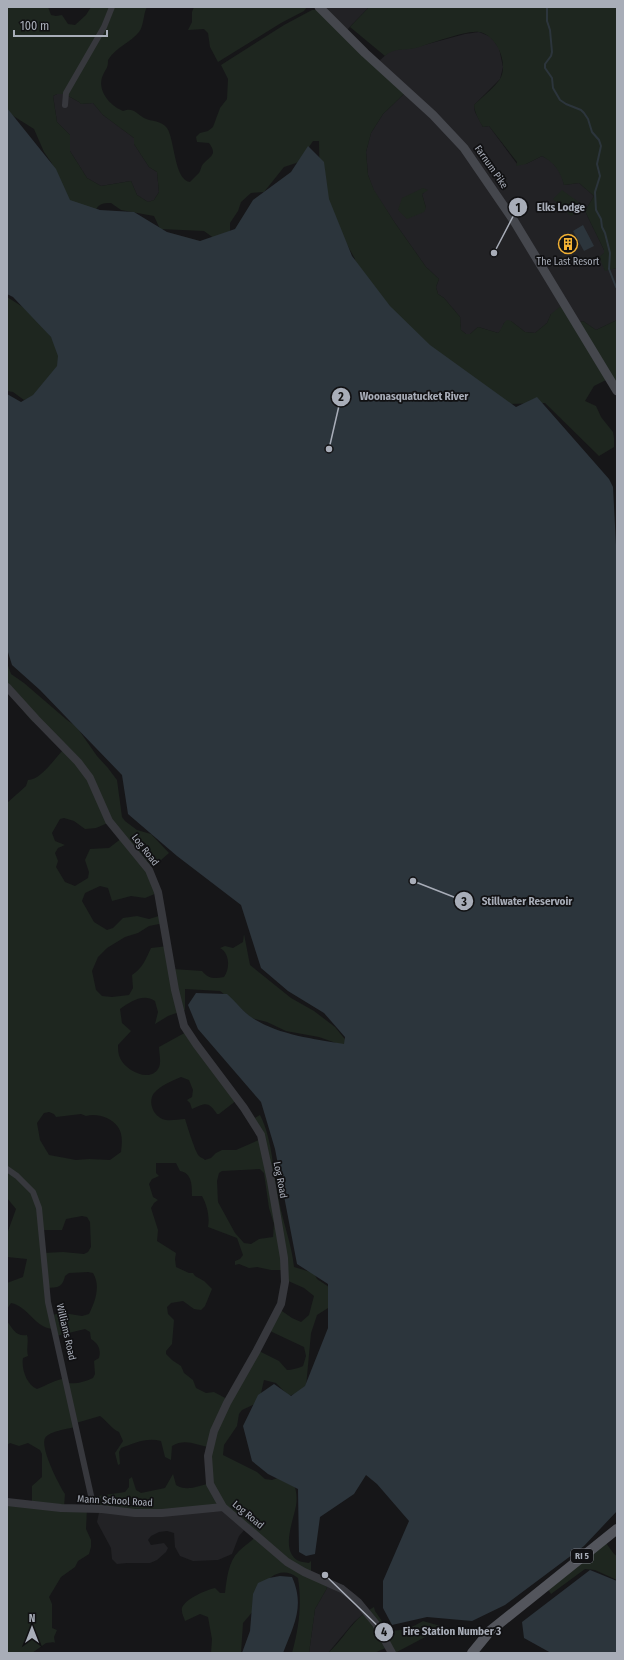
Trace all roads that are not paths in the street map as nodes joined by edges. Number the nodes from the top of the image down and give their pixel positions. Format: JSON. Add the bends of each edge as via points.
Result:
{"nodes":[{"id":1,"x":112,"y":7,"type":"edge"},
{"id":2,"x":319,"y":7,"type":"edge"},
{"id":3,"x":66,"y":105,"type":"dead end"},
{"id":4,"x":617,"y":391,"type":"edge"},
{"id":5,"x":7,"y":686,"type":"edge"},
{"id":6,"x":7,"y":1170,"type":"edge"},
{"id":7,"x":7,"y":1502,"type":"edge"},
{"id":8,"x":223,"y":1507,"type":"junction"},
{"id":9,"x":94,"y":1509,"type":"junction"},
{"id":10,"x":617,"y":1529,"type":"edge"},
{"id":11,"x":392,"y":1653,"type":"edge"},
{"id":12,"x":472,"y":1653,"type":"edge"}],
"edges":[{"from":1,"to":3,"type":"street","via":[[104,27],[66,93]]},
{"from":2,"to":4,"type":"main road","name":"Farnum Pike","via":[[433,114],[464,148],[514,221]]},
{"from":5,"to":8,"type":"street","name":"Log Road","via":[[78,762],[90,778],[109,821],[149,870],[158,892],[184,1026],[261,1135],[271,1181],[286,1282],[281,1304],[214,1431],[208,1456],[210,1484]]},
{"from":6,"to":9,"type":"street","name":"Williams Road","via":[[18,1176],[33,1192],[39,1208],[48,1302]]},
{"from":7,"to":9,"type":"street","name":"Mann School Road"},
{"from":8,"to":9,"type":"street","name":"Mann School Road","via":[[162,1513]]},
{"from":8,"to":11,"type":"street","name":"Log Road","via":[[287,1562],[342,1589],[358,1602],[376,1624]]},
{"from":10,"to":12,"type":"main road","number":"RI 5","via":[[490,1631]]}]}
